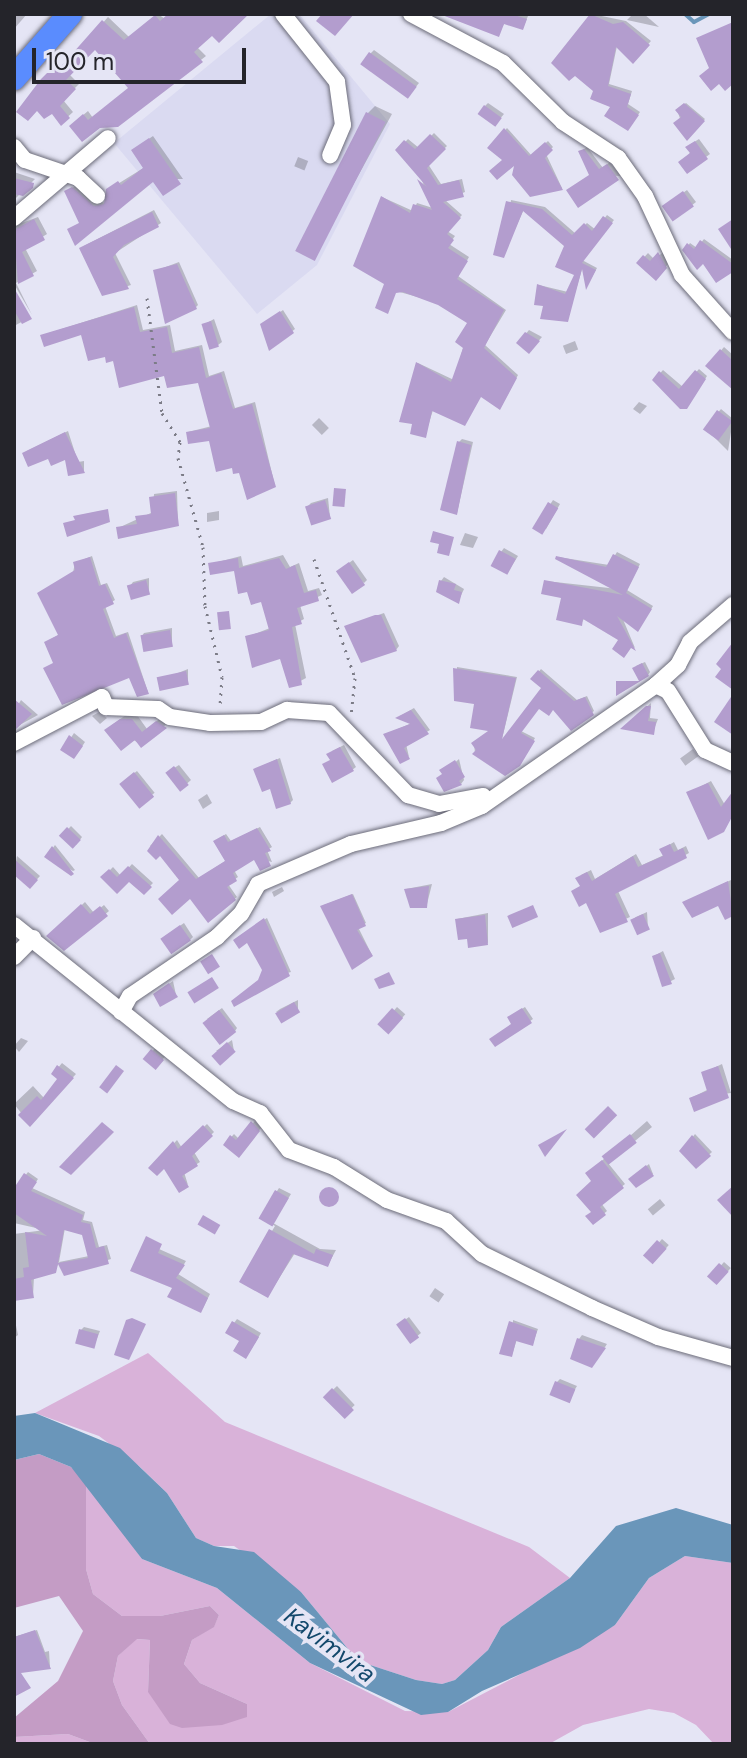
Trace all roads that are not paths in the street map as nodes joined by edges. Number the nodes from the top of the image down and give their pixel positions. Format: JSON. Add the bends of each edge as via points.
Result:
{"nodes":[{"id":1,"x":70,"y":14,"type":"edge"},
{"id":2,"x":283,"y":14,"type":"edge"},
{"id":3,"x":411,"y":14,"type":"edge"},
{"id":4,"x":14,"y":78,"type":"edge"},
{"id":5,"x":108,"y":138,"type":"dead end"},
{"id":6,"x":14,"y":147,"type":"edge"},
{"id":7,"x":330,"y":155,"type":"dead end"},
{"id":8,"x":63,"y":175,"type":"junction"},
{"id":9,"x":97,"y":196,"type":"dead end"},
{"id":10,"x":14,"y":218,"type":"edge"},
{"id":11,"x":733,"y":332,"type":"edge"},
{"id":12,"x":733,"y":605,"type":"edge"},
{"id":13,"x":656,"y":685,"type":"junction"},
{"id":14,"x":14,"y":743,"type":"edge"},
{"id":15,"x":733,"y":763,"type":"edge"},
{"id":16,"x":515,"y":784,"type":"junction"},
{"id":17,"x":14,"y":925,"type":"edge"},
{"id":18,"x":33,"y":938,"type":"junction"},
{"id":19,"x":14,"y":957,"type":"edge"},
{"id":20,"x":121,"y":1012,"type":"junction"},
{"id":21,"x":733,"y":1358,"type":"edge"}],
"edges":[{"from":1,"to":4,"type":"highway"},
{"from":2,"to":7,"type":"street","via":[[337,82],[343,125]]},
{"from":3,"to":11,"type":"street","via":[[503,63],[563,122],[618,158],[645,196],[682,275]]},
{"from":5,"to":8,"type":"street"},
{"from":6,"to":8,"type":"street","via":[[25,160]]},
{"from":8,"to":9,"type":"street","via":[[78,178]]},
{"from":8,"to":10,"type":"street"},
{"from":12,"to":13,"type":"street","via":[[690,642],[678,665]]},
{"from":13,"to":15,"type":"street","via":[[668,691],[705,750]]},
{"from":13,"to":16,"type":"street"},
{"from":14,"to":16,"type":"street","via":[[102,697],[106,707],[158,709],[170,717],[219,723],[261,722],[287,710],[329,713],[408,795],[422,802],[470,800]]},
{"from":16,"to":20,"type":"street","via":[[482,806],[441,823],[351,844],[268,877],[249,893],[241,914],[217,937],[130,996]]},
{"from":17,"to":18,"type":"street"},
{"from":18,"to":19,"type":"street"},
{"from":18,"to":20,"type":"street"},
{"from":20,"to":21,"type":"street","via":[[233,1101],[260,1113],[289,1150],[334,1167],[409,1211],[446,1221],[482,1254],[592,1308],[658,1337]]}]}
